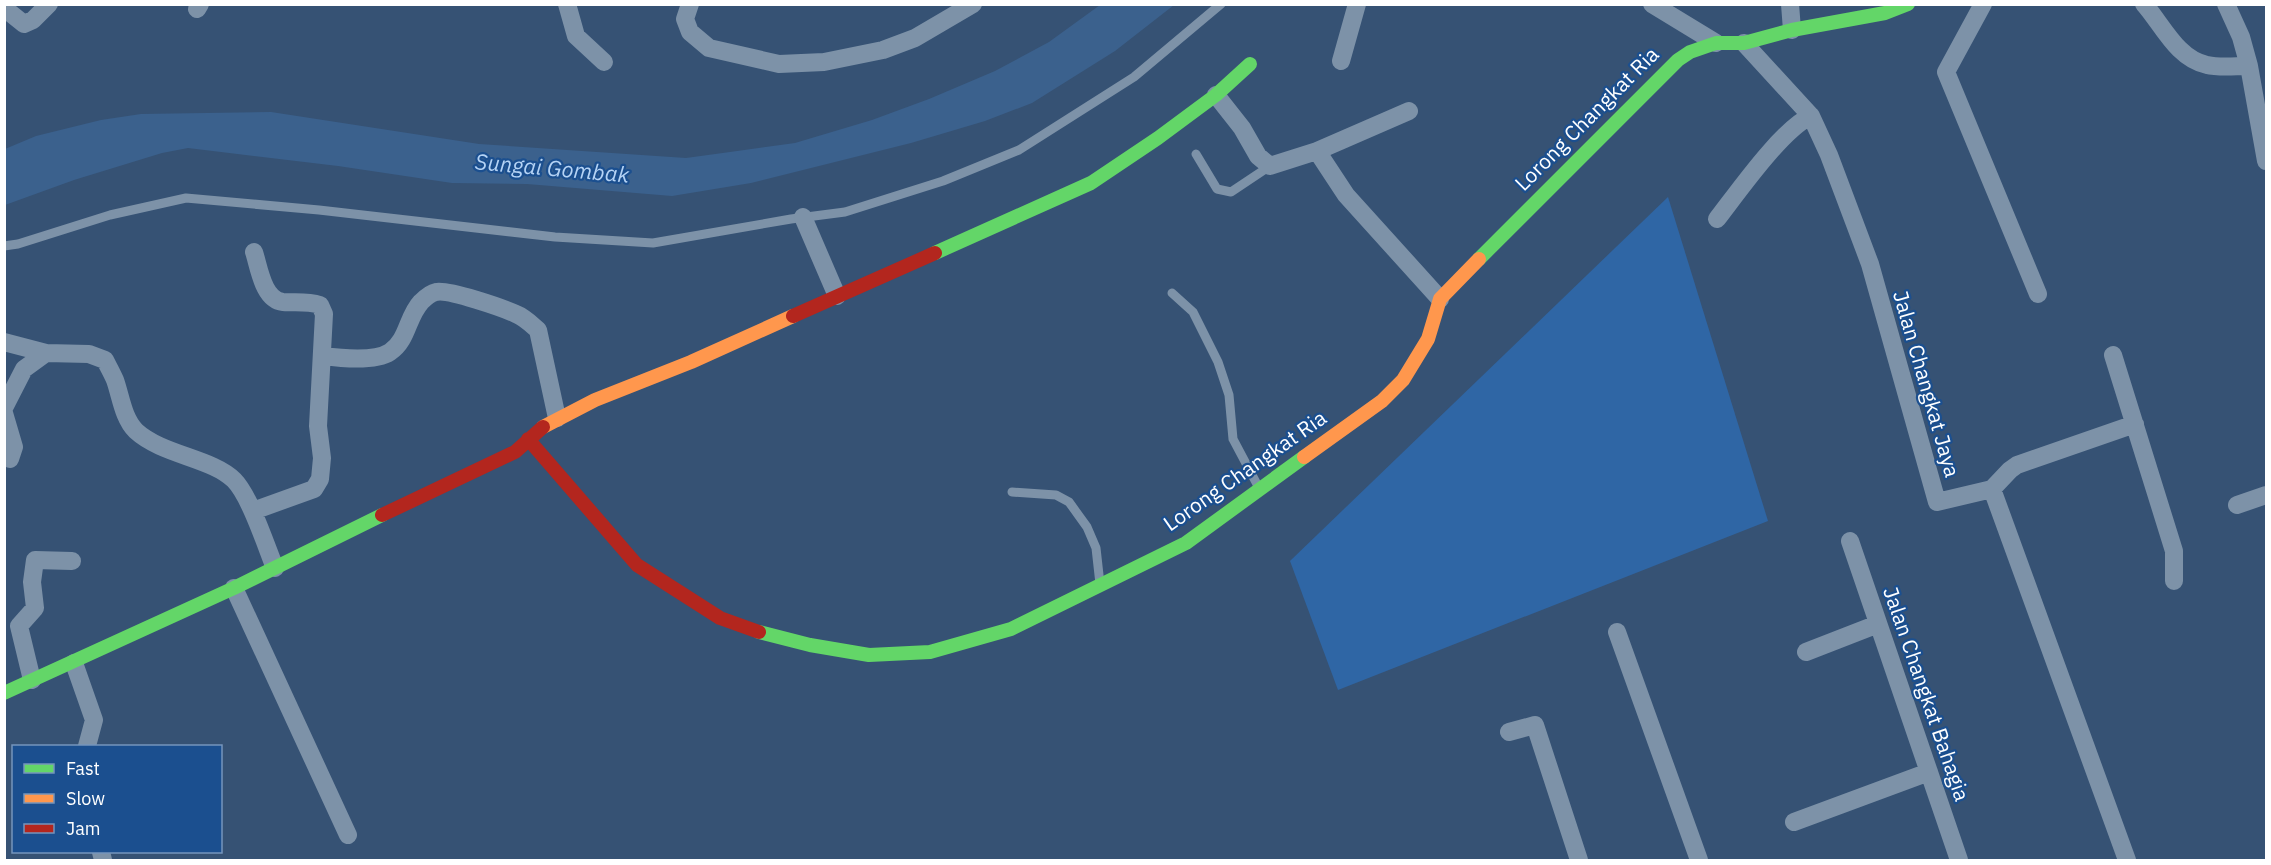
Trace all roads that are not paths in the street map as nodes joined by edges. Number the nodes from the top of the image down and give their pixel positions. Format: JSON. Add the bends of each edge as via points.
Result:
{"nodes":[{"id":1,"x":49,"y":4,"type":"edge"},
{"id":2,"x":567,"y":4,"type":"edge"},
{"id":3,"x":690,"y":4,"type":"edge"},
{"id":4,"x":973,"y":4,"type":"edge"},
{"id":5,"x":1221,"y":4,"type":"edge"},
{"id":6,"x":1357,"y":4,"type":"edge"},
{"id":7,"x":1652,"y":4,"type":"edge"},
{"id":8,"x":1790,"y":4,"type":"edge"},
{"id":9,"x":1908,"y":4,"type":"edge"},
{"id":10,"x":1983,"y":4,"type":"edge"},
{"id":11,"x":2144,"y":4,"type":"edge"},
{"id":12,"x":2226,"y":4,"type":"edge"},
{"id":13,"x":4,"y":8,"type":"edge"},
{"id":14,"x":1792,"y":30,"type":"junction"},
{"id":15,"x":1716,"y":43,"type":"junction"},
{"id":16,"x":1744,"y":43,"type":"junction"},
{"id":17,"x":1341,"y":61,"type":"dead end"},
{"id":18,"x":604,"y":62,"type":"dead end"},
{"id":19,"x":1250,"y":64,"type":"dead end"},
{"id":20,"x":2249,"y":66,"type":"junction"},
{"id":21,"x":1216,"y":95,"type":"junction"},
{"id":22,"x":1409,"y":111,"type":"dead end"},
{"id":23,"x":1811,"y":116,"type":"junction"},
{"id":24,"x":1317,"y":151,"type":"junction"},
{"id":25,"x":1196,"y":154,"type":"dead end"},
{"id":26,"x":2266,"y":161,"type":"edge"},
{"id":27,"x":1270,"y":166,"type":"junction"},
{"id":28,"x":804,"y":217,"type":"junction"},
{"id":29,"x":1717,"y":219,"type":"dead end"},
{"id":30,"x":4,"y":246,"type":"edge"},
{"id":31,"x":254,"y":252,"type":"dead end"},
{"id":32,"x":1172,"y":293,"type":"dead end"},
{"id":33,"x":2038,"y":294,"type":"dead end"},
{"id":34,"x":837,"y":296,"type":"junction"},
{"id":35,"x":1440,"y":298,"type":"junction"},
{"id":36,"x":4,"y":342,"type":"edge"},
{"id":37,"x":46,"y":353,"type":"junction"},
{"id":38,"x":2113,"y":355,"type":"dead end"},
{"id":39,"x":322,"y":356,"type":"junction"},
{"id":40,"x":4,"y":408,"type":"edge"},
{"id":41,"x":4,"y":413,"type":"edge"},
{"id":42,"x":557,"y":418,"type":"junction"},
{"id":43,"x":2135,"y":424,"type":"junction"},
{"id":44,"x":528,"y":439,"type":"junction"},
{"id":45,"x":10,"y":459,"type":"dead end"},
{"id":46,"x":1992,"y":489,"type":"junction"},
{"id":47,"x":1260,"y":490,"type":"junction"},
{"id":48,"x":1012,"y":492,"type":"dead end"},
{"id":49,"x":2266,"y":495,"type":"edge"},
{"id":50,"x":2237,"y":504,"type":"dead end"},
{"id":51,"x":253,"y":511,"type":"junction"},
{"id":52,"x":1850,"y":541,"type":"dead end"},
{"id":53,"x":72,"y":561,"type":"dead end"},
{"id":54,"x":274,"y":568,"type":"junction"},
{"id":55,"x":2174,"y":581,"type":"dead end"},
{"id":56,"x":1100,"y":586,"type":"junction"},
{"id":57,"x":234,"y":588,"type":"junction"},
{"id":58,"x":1878,"y":624,"type":"junction"},
{"id":59,"x":1617,"y":632,"type":"dead end"},
{"id":60,"x":1806,"y":652,"type":"dead end"},
{"id":61,"x":74,"y":663,"type":"junction"},
{"id":62,"x":32,"y":680,"type":"junction"},
{"id":63,"x":4,"y":693,"type":"edge"},
{"id":64,"x":1509,"y":732,"type":"dead end"},
{"id":65,"x":88,"y":745,"type":"edge"},
{"id":66,"x":1929,"y":772,"type":"junction"},
{"id":67,"x":1794,"y":822,"type":"dead end"},
{"id":68,"x":348,"y":835,"type":"dead end"},
{"id":69,"x":1579,"y":861,"type":"edge"},
{"id":70,"x":1699,"y":861,"type":"edge"},
{"id":71,"x":1959,"y":861,"type":"edge"},
{"id":72,"x":2127,"y":861,"type":"edge"}],
"edges":[{"from":1,"to":13,"type":"street","via":[[24,24]]},
{"from":2,"to":18,"type":"street","via":[[576,36]]},
{"from":3,"to":4,"type":"street","via":[[685,19],[690,32],[709,48],[779,64],[824,62],[883,50],[915,38]]},
{"from":5,"to":28,"type":"lane","via":[[1134,77],[1019,150],[943,182],[867,206]]},
{"from":6,"to":17,"type":"street"},
{"from":7,"to":15,"type":"street"},
{"from":8,"to":14,"type":"street"},
{"from":9,"to":14,"type":"street","name":"Lorong Changkat Ria","via":[[1885,13]]},
{"from":10,"to":33,"type":"street","via":[[1946,72]]},
{"from":11,"to":20,"type":"street","via":[[2170,40],[2186,54],[2205,65]]},
{"from":12,"to":20,"type":"street"},
{"from":14,"to":16,"type":"street","name":"Lorong Changkat Ria"},
{"from":15,"to":16,"type":"street","name":"Lorong Changkat Ria"},
{"from":15,"to":35,"type":"street","name":"Lorong Changkat Ria","via":[[1678,60]]},
{"from":16,"to":23,"type":"street","name":"Jalan Changkat Jaya"},
{"from":19,"to":21,"type":"street"},
{"from":20,"to":26,"type":"street"},
{"from":21,"to":27,"type":"street","via":[[1258,156]]},
{"from":21,"to":34,"type":"street","via":[[1091,183]]},
{"from":22,"to":24,"type":"street"},
{"from":23,"to":29,"type":"street","via":[[1801,120],[1772,151]]},
{"from":23,"to":46,"type":"street","name":"Jalan Changkat Jaya","via":[[1869,264],[1936,502]]},
{"from":24,"to":27,"type":"street"},
{"from":24,"to":35,"type":"street","via":[[1346,195]]},
{"from":25,"to":27,"type":"lane","via":[[1218,189],[1232,192]]},
{"from":28,"to":30,"type":"lane","via":[[653,243],[555,237],[186,198]]},
{"from":28,"to":34,"type":"street"},
{"from":31,"to":39,"type":"street","via":[[272,299],[320,305],[324,314]]},
{"from":32,"to":47,"type":"lane","via":[[1193,312],[1218,362],[1228,395],[1233,439]]},
{"from":34,"to":42,"type":"street"},
{"from":35,"to":47,"type":"street","name":"Lorong Changkat Ria","via":[[1428,339],[1403,380],[1355,422]]},
{"from":36,"to":37,"type":"street"},
{"from":37,"to":40,"type":"street","via":[[24,369]]},
{"from":37,"to":51,"type":"street","via":[[89,354],[105,360],[136,431],[235,480]]},
{"from":38,"to":43,"type":"street"},
{"from":39,"to":42,"type":"street","via":[[367,357],[389,353],[403,340],[411,315],[423,300],[436,292],[451,292],[518,314],[538,330]]},
{"from":39,"to":51,"type":"street","via":[[320,479],[314,489]]},
{"from":41,"to":45,"type":"street","via":[[14,447]]},
{"from":42,"to":44,"type":"street"},
{"from":43,"to":46,"type":"street","via":[[2017,465]]},
{"from":43,"to":55,"type":"street","via":[[2174,551]]},
{"from":44,"to":54,"type":"street","via":[[508,455]]},
{"from":44,"to":56,"type":"street","name":"Lorong Changkat Ria","via":[[637,565],[720,618],[810,645],[869,655],[930,652],[1011,629]]},
{"from":46,"to":72,"type":"street"},
{"from":47,"to":56,"type":"street","name":"Lorong Changkat Ria","via":[[1185,543]]},
{"from":48,"to":56,"type":"lane","via":[[1056,495],[1069,502],[1096,548]]},
{"from":49,"to":50,"type":"street"},
{"from":51,"to":54,"type":"street"},
{"from":52,"to":58,"type":"street","name":"Jalan Changkat Bahagia"},
{"from":53,"to":62,"type":"street","via":[[35,560],[35,608],[19,626]]},
{"from":54,"to":57,"type":"street"},
{"from":57,"to":61,"type":"street"},
{"from":57,"to":68,"type":"street"},
{"from":58,"to":60,"type":"street"},
{"from":58,"to":66,"type":"street","name":"Jalan Changkat Bahagia"},
{"from":59,"to":70,"type":"street"},
{"from":61,"to":62,"type":"street"},
{"from":61,"to":65,"type":"street","via":[[94,720]]},
{"from":62,"to":63,"type":"street"},
{"from":64,"to":69,"type":"street","via":[[1535,725]]},
{"from":66,"to":67,"type":"street"},
{"from":66,"to":71,"type":"street","name":"Jalan Changkat Bahagia"}]}
